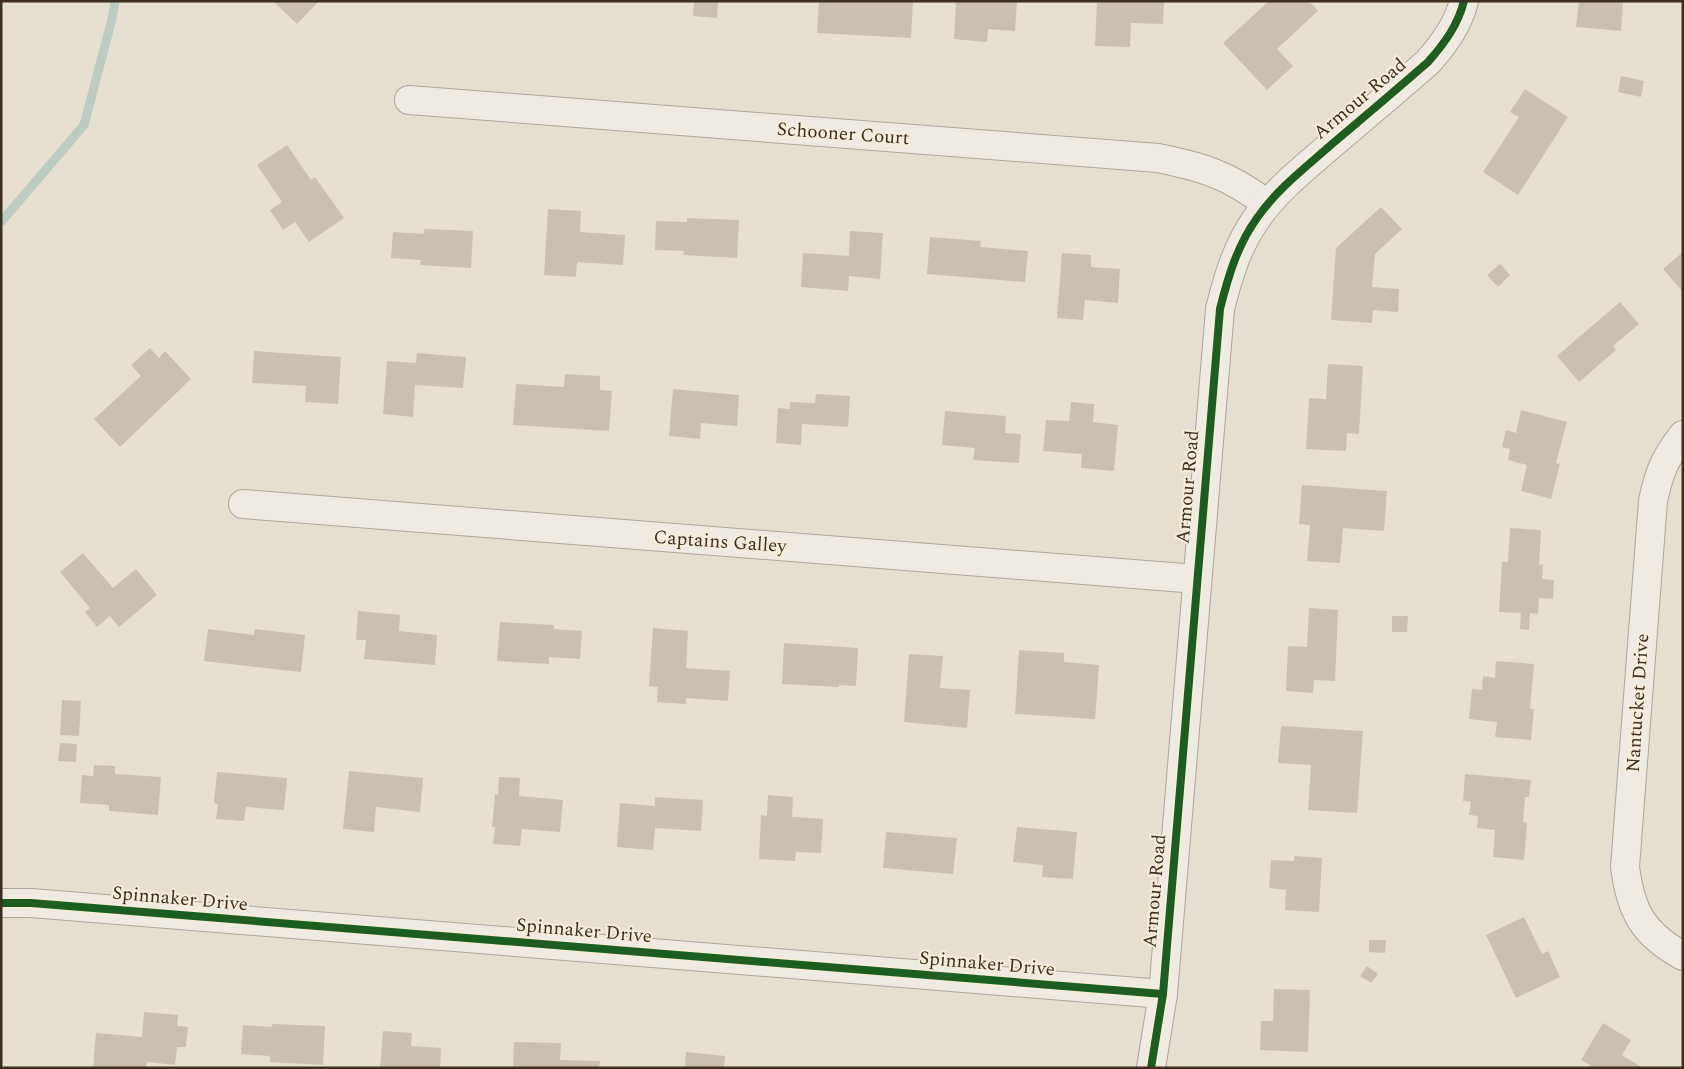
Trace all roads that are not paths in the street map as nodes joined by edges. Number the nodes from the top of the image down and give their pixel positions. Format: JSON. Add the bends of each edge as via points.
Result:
{"nodes":[{"id":1,"x":1464,"y":1,"type":"edge"},
{"id":2,"x":409,"y":100,"type":"dead end"},
{"id":3,"x":1267,"y":204,"type":"junction"},
{"id":4,"x":1683,"y":435,"type":"edge"},
{"id":5,"x":243,"y":504,"type":"dead end"},
{"id":6,"x":1197,"y":579,"type":"junction"},
{"id":7,"x":1,"y":904,"type":"edge"},
{"id":8,"x":1683,"y":956,"type":"edge"},
{"id":9,"x":1163,"y":994,"type":"junction"},
{"id":10,"x":1151,"y":1068,"type":"edge"}],
"edges":[{"from":1,"to":3,"type":"street","name":"Armour Road","via":[[1444,44],[1428,62],[1296,175]]},
{"from":2,"to":3,"type":"street","name":"Schooner Court","via":[[1158,158],[1216,174]]},
{"from":3,"to":6,"type":"street","name":"Armour Road","via":[[1237,253],[1220,309]]},
{"from":4,"to":8,"type":"street","name":"Nantucket Drive","via":[[1668,455],[1653,501],[1625,868],[1628,893],[1638,916],[1654,936]]},
{"from":5,"to":6,"type":"street","name":"Captains Galley"},
{"from":6,"to":9,"type":"street","name":"Armour Road"},
{"from":7,"to":9,"type":"street","name":"Spinnaker Drive","via":[[31,903]]},
{"from":9,"to":10,"type":"street","name":"Armour Road"}]}
